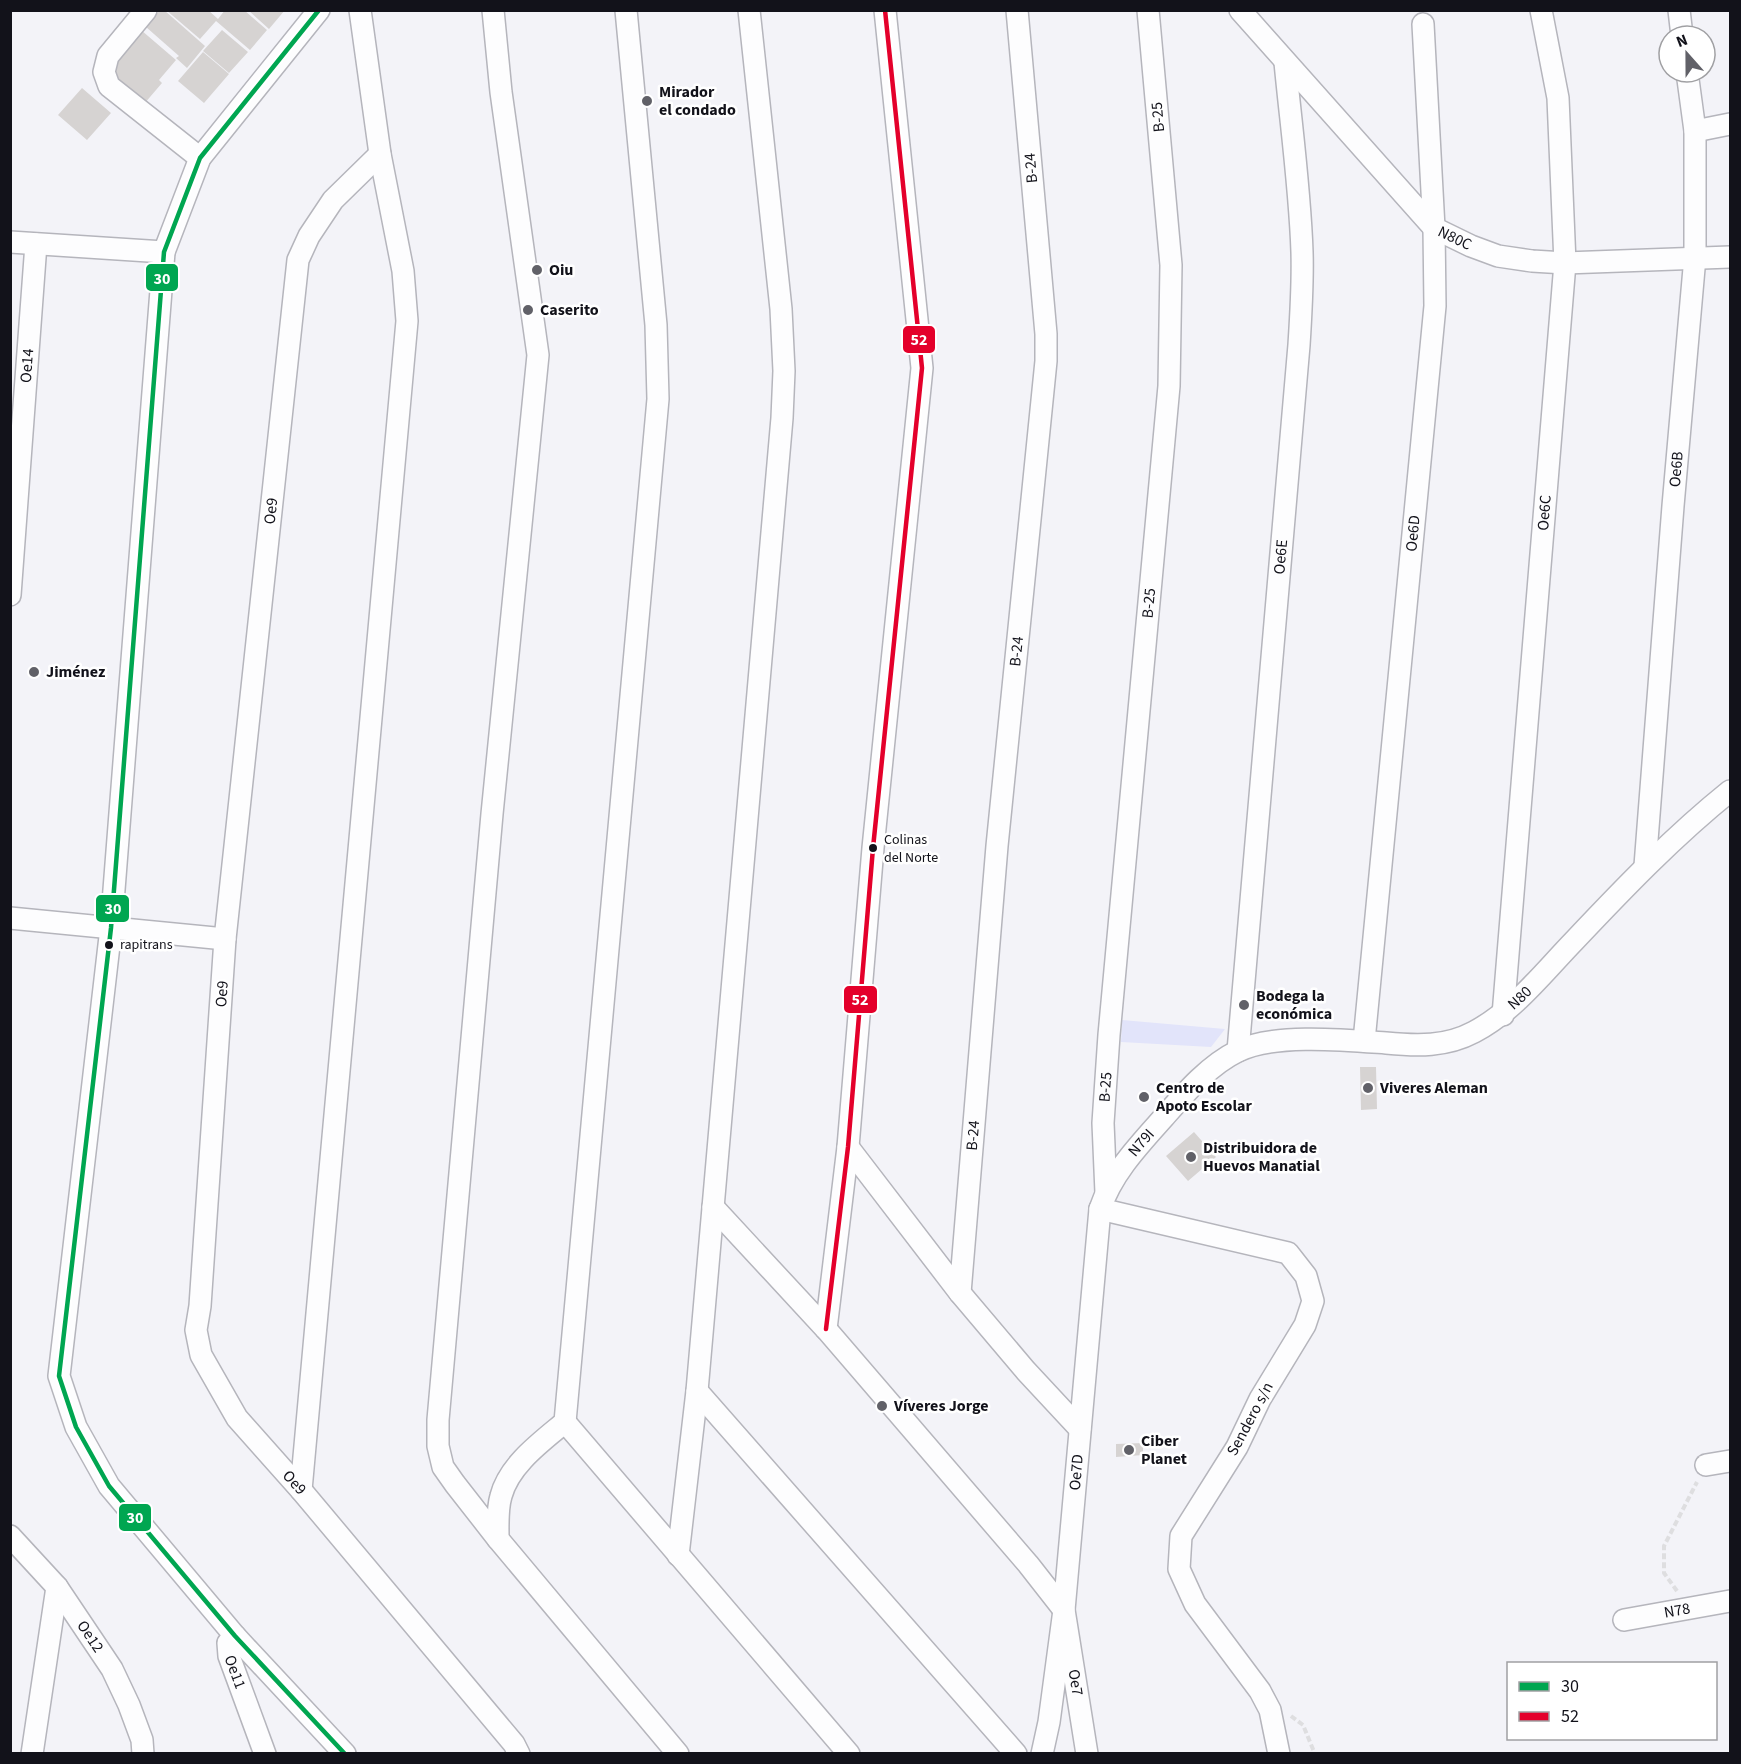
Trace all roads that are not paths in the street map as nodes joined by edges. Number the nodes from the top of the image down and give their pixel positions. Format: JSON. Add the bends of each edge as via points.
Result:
{"nodes":[{"id":1,"x":146,"y":10,"type":"edge"},
{"id":2,"x":319,"y":10,"type":"edge"},
{"id":3,"x":360,"y":10,"type":"edge"},
{"id":4,"x":494,"y":10,"type":"edge"},
{"id":5,"x":626,"y":10,"type":"edge"},
{"id":6,"x":749,"y":10,"type":"edge"},
{"id":7,"x":885,"y":10,"type":"edge"},
{"id":8,"x":1017,"y":10,"type":"edge"},
{"id":9,"x":1148,"y":10,"type":"edge"},
{"id":10,"x":1240,"y":10,"type":"edge"},
{"id":11,"x":1541,"y":10,"type":"edge"},
{"id":12,"x":1423,"y":24,"type":"dead end"},
{"id":13,"x":1285,"y":62,"type":"junction"},
{"id":14,"x":1689,"y":84,"type":"edge"},
{"id":15,"x":1731,"y":124,"type":"edge"},
{"id":16,"x":1695,"y":131,"type":"junction"},
{"id":17,"x":380,"y":154,"type":"junction"},
{"id":18,"x":200,"y":158,"type":"junction"},
{"id":19,"x":1434,"y":228,"type":"junction"},
{"id":20,"x":10,"y":242,"type":"edge"},
{"id":21,"x":36,"y":244,"type":"junction"},
{"id":22,"x":165,"y":252,"type":"junction"},
{"id":23,"x":1731,"y":256,"type":"edge"},
{"id":24,"x":1695,"y":258,"type":"junction"},
{"id":25,"x":1565,"y":263,"type":"junction"},
{"id":26,"x":10,"y":595,"type":"edge"},
{"id":27,"x":1731,"y":790,"type":"edge"},
{"id":28,"x":1645,"y":866,"type":"junction"},
{"id":29,"x":10,"y":918,"type":"edge"},
{"id":30,"x":111,"y":928,"type":"junction"},
{"id":31,"x":225,"y":939,"type":"junction"},
{"id":32,"x":1503,"y":1015,"type":"junction"},
{"id":33,"x":1364,"y":1041,"type":"junction"},
{"id":34,"x":1238,"y":1051,"type":"junction"},
{"id":35,"x":848,"y":1148,"type":"junction"},
{"id":36,"x":1103,"y":1201,"type":"junction"},
{"id":37,"x":713,"y":1207,"type":"junction"},
{"id":38,"x":960,"y":1293,"type":"junction"},
{"id":39,"x":826,"y":1329,"type":"junction"},
{"id":40,"x":697,"y":1391,"type":"junction"},
{"id":41,"x":565,"y":1422,"type":"junction"},
{"id":42,"x":1080,"y":1430,"type":"junction"},
{"id":43,"x":1731,"y":1461,"type":"edge"},
{"id":44,"x":1706,"y":1465,"type":"road end"},
{"id":45,"x":301,"y":1490,"type":"junction"},
{"id":46,"x":10,"y":1536,"type":"edge"},
{"id":47,"x":498,"y":1539,"type":"junction"},
{"id":48,"x":678,"y":1555,"type":"junction"},
{"id":49,"x":57,"y":1587,"type":"junction"},
{"id":50,"x":1731,"y":1601,"type":"edge"},
{"id":51,"x":1064,"y":1610,"type":"junction"},
{"id":52,"x":1624,"y":1620,"type":"dead end"},
{"id":53,"x":235,"y":1636,"type":"junction"},
{"id":54,"x":659,"y":1731,"type":"junction"},
{"id":55,"x":32,"y":1754,"type":"edge"},
{"id":56,"x":143,"y":1754,"type":"edge"},
{"id":57,"x":265,"y":1754,"type":"edge"},
{"id":58,"x":345,"y":1754,"type":"edge"},
{"id":59,"x":519,"y":1754,"type":"edge"},
{"id":60,"x":658,"y":1754,"type":"edge"},
{"id":61,"x":678,"y":1754,"type":"edge"},
{"id":62,"x":849,"y":1754,"type":"edge"},
{"id":63,"x":1016,"y":1754,"type":"edge"},
{"id":64,"x":1042,"y":1754,"type":"edge"},
{"id":65,"x":1087,"y":1754,"type":"edge"},
{"id":66,"x":1279,"y":1754,"type":"edge"}],
"edges":[{"from":1,"to":18,"type":"street","via":[[108,56],[104,72],[109,86]]},
{"from":2,"to":18,"type":"street","name":"Oe11"},
{"from":3,"to":17,"type":"street"},
{"from":4,"to":47,"type":"street","via":[[501,92],[538,356],[492,814],[438,1446],[443,1467]]},
{"from":5,"to":41,"type":"street","via":[[656,325],[658,399]]},
{"from":6,"to":37,"type":"street","via":[[781,309],[783,383]]},
{"from":7,"to":35,"type":"street","via":[[922,368],[873,848]]},
{"from":8,"to":38,"type":"street","name":"B-24","via":[[1046,361],[997,846]]},
{"from":9,"to":36,"type":"street","name":"B-25","via":[[1171,265],[1171,345],[1109,1035]]},
{"from":10,"to":13,"type":"street","name":"N80C"},
{"from":11,"to":25,"type":"street","name":"Oe6C","via":[[1558,98]]},
{"from":12,"to":19,"type":"street","name":"Oe6D"},
{"from":13,"to":19,"type":"street","name":"N80C"},
{"from":13,"to":34,"type":"street","name":"Oe6E","via":[[1299,204],[1299,345]]},
{"from":14,"to":16,"type":"street","name":"Oe6B"},
{"from":15,"to":16,"type":"street"},
{"from":16,"to":24,"type":"street","name":"Oe6B"},
{"from":17,"to":31,"type":"street","name":"Oe9","via":[[333,200],[298,260]]},
{"from":17,"to":45,"type":"street","via":[[403,271],[408,321]]},
{"from":18,"to":22,"type":"street","name":"Oe11"},
{"from":19,"to":25,"type":"street","name":"N80C","via":[[1498,256]]},
{"from":19,"to":33,"type":"street","name":"Oe6D","via":[[1435,306]]},
{"from":20,"to":21,"type":"street"},
{"from":21,"to":22,"type":"street"},
{"from":21,"to":26,"type":"street","name":"Oe14"},
{"from":22,"to":30,"type":"street","name":"Oe11"},
{"from":23,"to":24,"type":"street","name":"N80C"},
{"from":24,"to":25,"type":"street","name":"N80C"},
{"from":24,"to":28,"type":"street","name":"Oe6B"},
{"from":25,"to":32,"type":"street","name":"Oe6C"},
{"from":27,"to":28,"type":"street","name":"N80"},
{"from":28,"to":32,"type":"street","name":"N80"},
{"from":29,"to":30,"type":"street"},
{"from":30,"to":31,"type":"street"},
{"from":30,"to":53,"type":"street","name":"Oe11","via":[[59,1376],[76,1427],[109,1486]]},
{"from":31,"to":45,"type":"street","name":"Oe9","via":[[196,1330],[201,1355],[237,1418]]},
{"from":32,"to":33,"type":"street","name":"N80","via":[[1451,1041],[1424,1046]]},
{"from":33,"to":34,"type":"street","name":"N80","via":[[1285,1040],[1259,1043]]},
{"from":34,"to":36,"type":"street","name":"N79I","via":[[1188,1090],[1116,1175]]},
{"from":35,"to":38,"type":"street"},
{"from":35,"to":39,"type":"street"},
{"from":36,"to":42,"type":"street","name":"Oe7D"},
{"from":36,"to":66,"type":"street","name":"Sendero s/n","via":[[1288,1253],[1306,1276],[1313,1301],[1305,1325],[1260,1399],[1237,1448],[1181,1536],[1179,1569],[1195,1604],[1260,1691],[1270,1710]]},
{"from":37,"to":39,"type":"street"},
{"from":37,"to":40,"type":"street"},
{"from":38,"to":42,"type":"street"},
{"from":39,"to":51,"type":"street"},
{"from":40,"to":48,"type":"street"},
{"from":40,"to":63,"type":"street"},
{"from":41,"to":47,"type":"street","via":[[531,1452],[504,1484]]},
{"from":41,"to":48,"type":"street"},
{"from":42,"to":51,"type":"street","name":"Oe7D"},
{"from":43,"to":44,"type":"street"},
{"from":45,"to":59,"type":"street","name":"Oe9"},
{"from":46,"to":49,"type":"street","name":"Oe12"},
{"from":47,"to":54,"type":"street"},
{"from":48,"to":62,"type":"street"},
{"from":49,"to":55,"type":"street"},
{"from":49,"to":56,"type":"street","name":"Oe12","via":[[112,1669],[142,1740]]},
{"from":50,"to":52,"type":"street","name":"N78"},
{"from":51,"to":64,"type":"street","name":"Oe7D"},
{"from":51,"to":65,"type":"street","name":"Oe7"},
{"from":53,"to":57,"type":"street","name":"Oe11","via":[[228,1643],[229,1656]]},
{"from":53,"to":58,"type":"street"},
{"from":54,"to":60,"type":"street"},
{"from":54,"to":61,"type":"street"}]}
